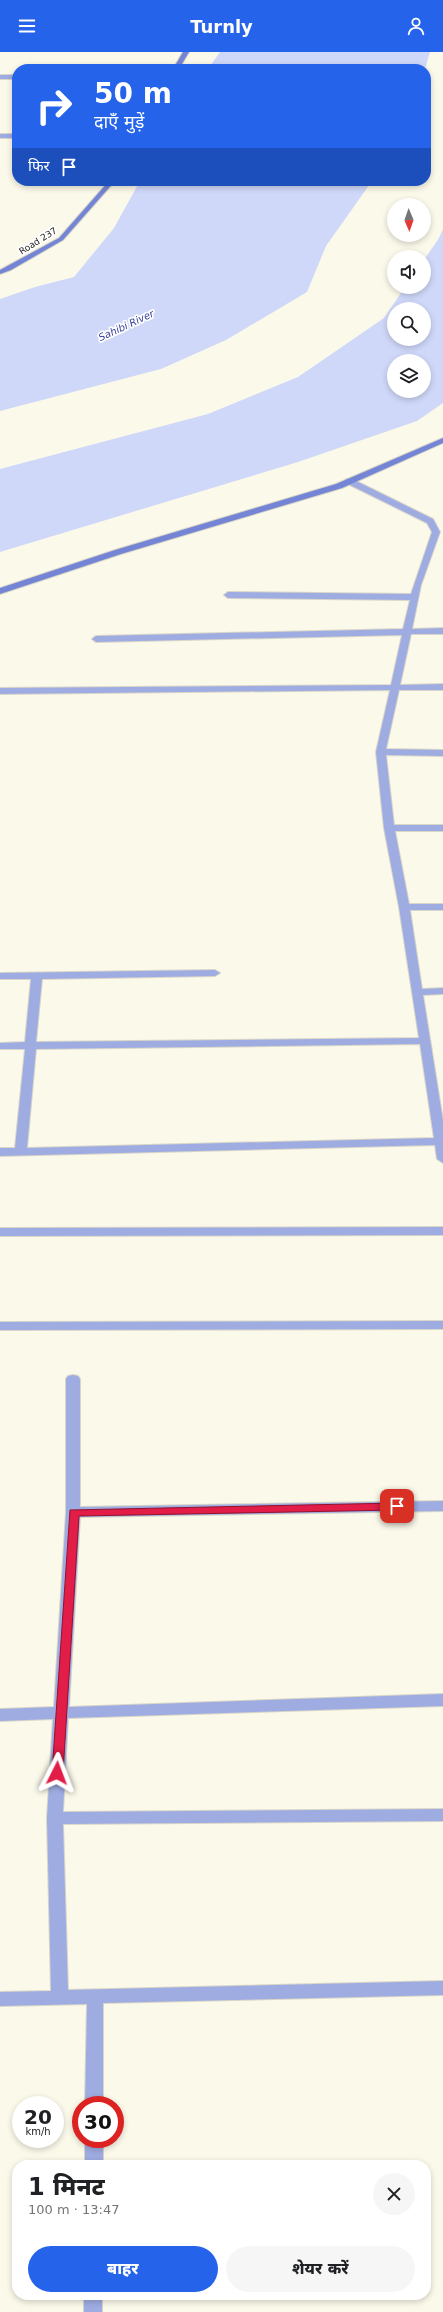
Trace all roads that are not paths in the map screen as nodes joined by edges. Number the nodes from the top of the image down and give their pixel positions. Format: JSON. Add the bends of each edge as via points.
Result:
{"nodes":[{"id":1,"x":186,"y":52,"type":"edge"},
{"id":2,"x":179,"y":64,"type":"edge"},
{"id":3,"x":0,"y":77,"type":"edge"},
{"id":4,"x":12,"y":77,"type":"edge"},
{"id":5,"x":0,"y":136,"type":"edge"},
{"id":6,"x":12,"y":136,"type":"edge"},
{"id":7,"x":108,"y":186,"type":"edge"},
{"id":8,"x":0,"y":272,"type":"edge"},
{"id":9,"x":443,"y":440,"type":"edge"},
{"id":10,"x":349,"y":481,"type":"junction"},
{"id":11,"x":0,"y":591,"type":"edge"},
{"id":12,"x":228,"y":595,"type":"dead end"},
{"id":13,"x":415,"y":596,"type":"junction"},
{"id":14,"x":407,"y":631,"type":"junction"},
{"id":15,"x":443,"y":631,"type":"edge"},
{"id":16,"x":96,"y":639,"type":"dead end"},
{"id":17,"x":395,"y":687,"type":"junction"},
{"id":18,"x":443,"y":687,"type":"edge"},
{"id":19,"x":0,"y":691,"type":"edge"},
{"id":20,"x":381,"y":752,"type":"junction"},
{"id":21,"x":443,"y":753,"type":"edge"},
{"id":22,"x":389,"y":828,"type":"junction"},
{"id":23,"x":443,"y":828,"type":"edge"},
{"id":24,"x":404,"y":907,"type":"junction"},
{"id":25,"x":443,"y":907,"type":"edge"},
{"id":26,"x":215,"y":973,"type":"dead end"},
{"id":27,"x":37,"y":975,"type":"junction"},
{"id":28,"x":0,"y":976,"type":"edge"},
{"id":29,"x":443,"y":991,"type":"edge"},
{"id":30,"x":417,"y":992,"type":"junction"},
{"id":31,"x":425,"y":1041,"type":"junction"},
{"id":32,"x":0,"y":1046,"type":"edge"},
{"id":33,"x":30,"y":1046,"type":"junction"},
{"id":34,"x":442,"y":1151,"type":"edge"},
{"id":35,"x":0,"y":1152,"type":"edge"},
{"id":36,"x":21,"y":1152,"type":"junction"},
{"id":37,"x":443,"y":1231,"type":"edge"},
{"id":38,"x":0,"y":1232,"type":"edge"},
{"id":39,"x":443,"y":1325,"type":"edge"},
{"id":40,"x":0,"y":1326,"type":"edge"},
{"id":41,"x":73,"y":1380,"type":"dead end"},
{"id":42,"x":443,"y":1506,"type":"edge"},
{"id":43,"x":74,"y":1512,"type":"junction"},
{"id":44,"x":443,"y":1700,"type":"edge"},
{"id":45,"x":61,"y":1714,"type":"junction"},
{"id":46,"x":0,"y":1715,"type":"edge"},
{"id":47,"x":443,"y":1815,"type":"edge"},
{"id":48,"x":55,"y":1818,"type":"junction"},
{"id":49,"x":443,"y":1988,"type":"edge"},
{"id":50,"x":95,"y":1997,"type":"junction"},
{"id":51,"x":0,"y":1999,"type":"edge"},
{"id":52,"x":60,"y":1999,"type":"junction"},
{"id":53,"x":94,"y":2096,"type":"edge"},
{"id":54,"x":94,"y":2148,"type":"edge"},
{"id":55,"x":94,"y":2160,"type":"edge"},
{"id":56,"x":93,"y":2300,"type":"edge"},
{"id":57,"x":93,"y":2312,"type":"edge"}],
"edges":[{"from":1,"to":2,"type":"street"},
{"from":3,"to":4,"type":"street"},
{"from":5,"to":6,"type":"street"},
{"from":7,"to":8,"type":"street","name":"Road 237","via":[[61,239]]},
{"from":9,"to":10,"type":"street"},
{"from":10,"to":11,"type":"street"},
{"from":10,"to":13,"type":"street","via":[[421,516],[433,525],[436,532]]},
{"from":12,"to":13,"type":"street"},
{"from":13,"to":14,"type":"street"},
{"from":14,"to":15,"type":"street"},
{"from":14,"to":16,"type":"street"},
{"from":14,"to":17,"type":"street"},
{"from":17,"to":18,"type":"street"},
{"from":17,"to":19,"type":"street"},
{"from":17,"to":20,"type":"street"},
{"from":20,"to":21,"type":"street"},
{"from":20,"to":22,"type":"street"},
{"from":22,"to":23,"type":"street"},
{"from":22,"to":24,"type":"street"},
{"from":24,"to":25,"type":"street"},
{"from":24,"to":30,"type":"street"},
{"from":26,"to":27,"type":"street"},
{"from":27,"to":28,"type":"street"},
{"from":27,"to":33,"type":"street"},
{"from":29,"to":30,"type":"street"},
{"from":30,"to":31,"type":"street"},
{"from":31,"to":33,"type":"street"},
{"from":31,"to":34,"type":"street"},
{"from":32,"to":33,"type":"street"},
{"from":33,"to":36,"type":"street"},
{"from":34,"to":36,"type":"street"},
{"from":35,"to":36,"type":"street"},
{"from":37,"to":38,"type":"street"},
{"from":39,"to":40,"type":"street"},
{"from":41,"to":43,"type":"street"},
{"from":42,"to":43,"type":"street"},
{"from":43,"to":45,"type":"street"},
{"from":44,"to":45,"type":"street"},
{"from":45,"to":46,"type":"street"},
{"from":45,"to":48,"type":"street"},
{"from":47,"to":48,"type":"street"},
{"from":48,"to":52,"type":"street"},
{"from":49,"to":50,"type":"street"},
{"from":50,"to":52,"type":"street"},
{"from":50,"to":53,"type":"street"},
{"from":51,"to":52,"type":"street"},
{"from":54,"to":55,"type":"street"},
{"from":56,"to":57,"type":"street"}]}
